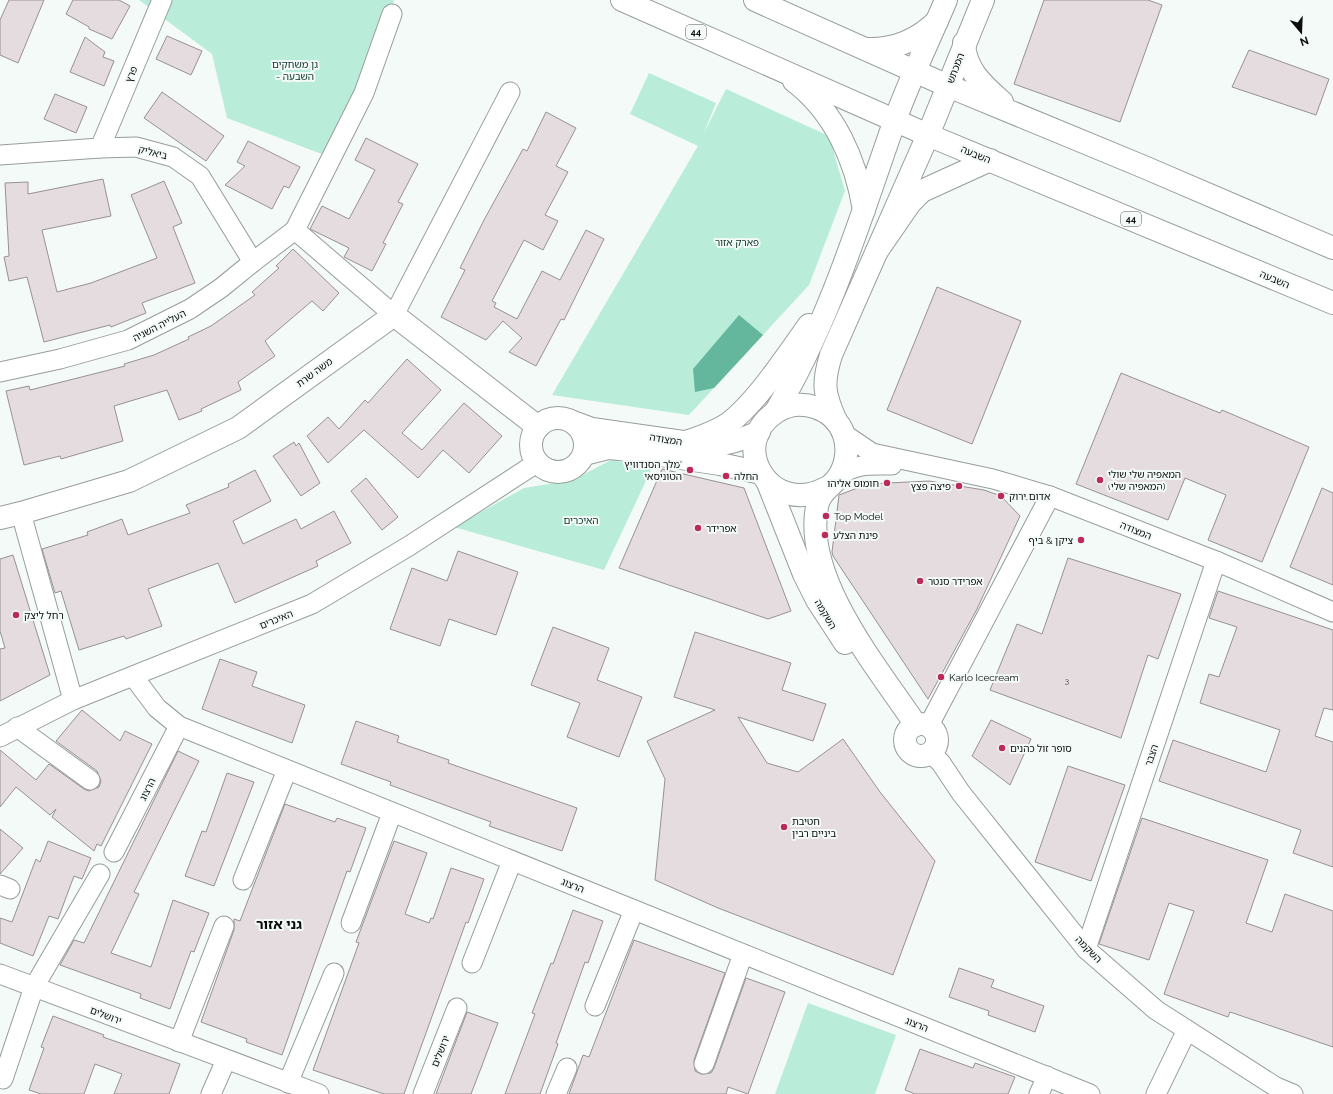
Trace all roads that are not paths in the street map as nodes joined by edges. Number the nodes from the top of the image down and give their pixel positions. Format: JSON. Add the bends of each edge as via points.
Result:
{"nodes":[{"id":1,"x":162,"y":0,"type":"edge"},
{"id":2,"x":622,"y":0,"type":"edge"},
{"id":3,"x":755,"y":0,"type":"edge"},
{"id":4,"x":946,"y":0,"type":"edge"},
{"id":5,"x":983,"y":0,"type":"edge"},
{"id":6,"x":392,"y":14,"type":"dead end"},
{"id":7,"x":937,"y":22,"type":"junction"},
{"id":8,"x":964,"y":43,"type":"junction"},
{"id":9,"x":862,"y":49,"type":"junction"},
{"id":10,"x":770,"y":64,"type":"junction"},
{"id":11,"x":914,"y":72,"type":"junction"},
{"id":12,"x":948,"y":86,"type":"junction"},
{"id":13,"x":510,"y":92,"type":"dead end"},
{"id":14,"x":1013,"y":113,"type":"junction"},
{"id":15,"x":895,"y":120,"type":"junction"},
{"id":16,"x":928,"y":135,"type":"junction"},
{"id":17,"x":100,"y":148,"type":"junction"},
{"id":18,"x":0,"y":154,"type":"edge"},
{"id":19,"x":990,"y":160,"type":"junction"},
{"id":20,"x":864,"y":210,"type":"junction"},
{"id":21,"x":296,"y":230,"type":"junction"},
{"id":22,"x":1333,"y":248,"type":"edge"},
{"id":23,"x":877,"y":251,"type":"junction"},
{"id":24,"x":253,"y":262,"type":"junction"},
{"id":25,"x":836,"y":286,"type":"junction"},
{"id":26,"x":1333,"y":303,"type":"edge"},
{"id":27,"x":394,"y":315,"type":"junction"},
{"id":28,"x":0,"y":372,"type":"edge"},
{"id":29,"x":776,"y":411,"type":"junction"},
{"id":30,"x":573,"y":422,"type":"junction"},
{"id":31,"x":538,"y":427,"type":"junction"},
{"id":32,"x":840,"y":428,"type":"junction"},
{"id":33,"x":758,"y":432,"type":"junction"},
{"id":34,"x":686,"y":442,"type":"junction"},
{"id":35,"x":584,"y":454,"type":"junction"},
{"id":36,"x":538,"y":462,"type":"junction"},
{"id":37,"x":933,"y":466,"type":"junction"},
{"id":38,"x":764,"y":478,"type":"junction"},
{"id":39,"x":832,"y":482,"type":"junction"},
{"id":40,"x":1050,"y":496,"type":"junction"},
{"id":41,"x":10,"y":516,"type":"edge"},
{"id":42,"x":1216,"y":562,"type":"junction"},
{"id":43,"x":1333,"y":612,"type":"edge"},
{"id":44,"x":133,"y":676,"type":"junction"},
{"id":45,"x":73,"y":700,"type":"junction"},
{"id":46,"x":179,"y":726,"type":"junction"},
{"id":47,"x":17,"y":727,"type":"junction"},
{"id":48,"x":917,"y":728,"type":"junction"},
{"id":49,"x":0,"y":737,"type":"edge"},
{"id":50,"x":931,"y":753,"type":"joint"},
{"id":51,"x":287,"y":770,"type":"junction"},
{"id":52,"x":90,"y":780,"type":"dead end"},
{"id":53,"x":392,"y":813,"type":"junction"},
{"id":54,"x":114,"y":852,"type":"dead end"},
{"id":55,"x":512,"y":861,"type":"junction"},
{"id":56,"x":100,"y":874,"type":"dead end"},
{"id":57,"x":243,"y":880,"type":"dead end"},
{"id":58,"x":634,"y":910,"type":"junction"},
{"id":59,"x":351,"y":923,"type":"dead end"},
{"id":60,"x":224,"y":926,"type":"dead end"},
{"id":61,"x":1086,"y":949,"type":"junction"},
{"id":62,"x":743,"y":954,"type":"junction"},
{"id":63,"x":472,"y":963,"type":"dead end"},
{"id":64,"x":334,"y":973,"type":"dead end"},
{"id":65,"x":0,"y":974,"type":"edge"},
{"id":66,"x":34,"y":988,"type":"junction"},
{"id":67,"x":595,"y":1006,"type":"dead end"},
{"id":68,"x":457,"y":1008,"type":"dead end"},
{"id":69,"x":1187,"y":1030,"type":"junction"},
{"id":70,"x":179,"y":1042,"type":"junction"},
{"id":71,"x":226,"y":1060,"type":"junction"},
{"id":72,"x":704,"y":1064,"type":"dead end"},
{"id":73,"x":566,"y":1068,"type":"dead end"},
{"id":74,"x":1047,"y":1076,"type":"junction"},
{"id":75,"x":4,"y":1079,"type":"dead end"},
{"id":76,"x":288,"y":1083,"type":"junction"},
{"id":77,"x":212,"y":1094,"type":"edge"},
{"id":78,"x":319,"y":1094,"type":"edge"},
{"id":79,"x":423,"y":1094,"type":"edge"},
{"id":80,"x":556,"y":1094,"type":"edge"},
{"id":81,"x":1039,"y":1094,"type":"edge"},
{"id":82,"x":1090,"y":1094,"type":"edge"},
{"id":83,"x":1156,"y":1094,"type":"edge"},
{"id":84,"x":1293,"y":1094,"type":"edge"}],
"edges":[{"from":1,"to":17,"type":"street","name":"פרץ"},
{"from":2,"to":10,"type":"main road","name":"השבעה","number":"44"},
{"from":3,"to":9,"type":"main road"},
{"from":4,"to":7,"type":"main road"},
{"from":5,"to":8,"type":"main road","name":"המכתש"},
{"from":6,"to":21,"type":"street","via":[[364,93]]},
{"from":7,"to":9,"type":"main road","via":[[926,32],[901,45],[879,50]]},
{"from":7,"to":11,"type":"main road"},
{"from":8,"to":12,"type":"main road","name":"המכתש"},
{"from":8,"to":14,"type":"main road","via":[[967,59],[979,81]]},
{"from":9,"to":11,"type":"main road"},
{"from":10,"to":15,"type":"main road","name":"השבעה","number":"44"},
{"from":10,"to":20,"type":"main road","via":[[796,83],[833,122],[860,185]]},
{"from":11,"to":12,"type":"main road"},
{"from":11,"to":15,"type":"main road"},
{"from":12,"to":14,"type":"main road"},
{"from":12,"to":16,"type":"main road","name":"המכתש"},
{"from":13,"to":27,"type":"street","name":"משה שרת"},
{"from":14,"to":22,"type":"main road"},
{"from":15,"to":16,"type":"main road","name":"השבעה","number":"44"},
{"from":15,"to":20,"type":"main road"},
{"from":16,"to":19,"type":"main road","name":"השבעה","number":"44"},
{"from":16,"to":23,"type":"main road","name":"המכתש"},
{"from":17,"to":18,"type":"street","name":"ביאליק"},
{"from":17,"to":24,"type":"street","name":"ביאליק","via":[[136,147],[173,158],[200,176]]},
{"from":19,"to":23,"type":"main road","via":[[922,191],[910,203]]},
{"from":19,"to":26,"type":"main road","name":"השבעה","number":"44"},
{"from":20,"to":25,"type":"main road"},
{"from":21,"to":24,"type":"street","name":"העלייה השניה"},
{"from":21,"to":27,"type":"street"},
{"from":23,"to":32,"type":"main road","via":[[825,374],[824,391]]},
{"from":24,"to":28,"type":"street","name":"העלייה השניה","via":[[190,309],[128,340]]},
{"from":25,"to":29,"type":"main road","via":[[796,378]]},
{"from":25,"to":34,"type":"main road","via":[[793,347],[743,410],[715,431]]},
{"from":27,"to":31,"type":"main road"},
{"from":27,"to":41,"type":"main road","name":"משה שרת","via":[[238,428],[129,481]]},
{"from":29,"to":32,"type":"main road","via":[[790,406],[806,405],[821,409]]},
{"from":29,"to":33,"type":"main road"},
{"from":30,"to":31,"type":"main road","via":[[564,418],[554,418]]},
{"from":30,"to":34,"type":"main road","name":"המצודה","via":[[592,429]]},
{"from":30,"to":35,"type":"main road","via":[[584,436]]},
{"from":31,"to":36,"type":"main road","via":[[533,434],[531,445]]},
{"from":32,"to":37,"type":"street","name":"המצודה","via":[[872,453]]},
{"from":32,"to":39,"type":"main road","via":[[847,450],[845,461]]},
{"from":33,"to":34,"type":"main road","name":"המצודה","via":[[735,442],[719,445]]},
{"from":33,"to":38,"type":"main road","via":[[756,461]]},
{"from":35,"to":36,"type":"main road","via":[[572,468],[563,472],[554,472]]},
{"from":35,"to":38,"type":"main road","name":"המצודה","via":[[608,448],[620,449],[720,464]]},
{"from":36,"to":44,"type":"street","name":"האיכרים","via":[[409,546],[312,604]]},
{"from":37,"to":39,"type":"street","name":"המצודה","via":[[860,465],[850,468]]},
{"from":37,"to":40,"type":"street","name":"המצודה","via":[[993,479]]},
{"from":38,"to":39,"type":"main road","via":[[781,492],[796,496],[813,494]]},
{"from":38,"to":48,"type":"main road","name":"השקמה","via":[[817,600]]},
{"from":39,"to":48,"type":"main road","name":"השקמה","via":[[819,499],[816,532],[829,586],[854,634]]},
{"from":40,"to":42,"type":"street","name":"המצודה"},
{"from":40,"to":48,"type":"street"},
{"from":41,"to":45,"type":"street"},
{"from":42,"to":43,"type":"street","name":"המצודה"},
{"from":42,"to":61,"type":"street","name":"הצבר"},
{"from":44,"to":45,"type":"street","name":"האיכרים"},
{"from":44,"to":46,"type":"street","name":"הרצוג","via":[[157,708]]},
{"from":45,"to":47,"type":"street","name":"האיכרים"},
{"from":46,"to":51,"type":"street","name":"הרצוג"},
{"from":46,"to":54,"type":"street","name":"הרצוג"},
{"from":47,"to":49,"type":"street","name":"האיכרים"},
{"from":47,"to":52,"type":"street"},
{"from":48,"to":50,"type":"main road","via":[[905,744],[911,753],[921,756]]},
{"from":50,"to":61,"type":"street","name":"השקמה"},
{"from":51,"to":53,"type":"street","name":"הרצוג"},
{"from":51,"to":57,"type":"street"},
{"from":53,"to":55,"type":"street","name":"הרצוג"},
{"from":53,"to":59,"type":"street"},
{"from":55,"to":58,"type":"street","name":"הרצוג"},
{"from":55,"to":63,"type":"street"},
{"from":56,"to":66,"type":"street"},
{"from":58,"to":62,"type":"street","name":"הרצוג"},
{"from":58,"to":67,"type":"street"},
{"from":60,"to":70,"type":"street"},
{"from":61,"to":69,"type":"street","name":"השקמה","via":[[1156,1010]]},
{"from":62,"to":72,"type":"street"},
{"from":62,"to":74,"type":"street","name":"הרצוג"},
{"from":64,"to":76,"type":"street"},
{"from":65,"to":66,"type":"street","name":"ירושלים"},
{"from":66,"to":70,"type":"street","name":"ירושלים"},
{"from":66,"to":75,"type":"street"},
{"from":68,"to":79,"type":"street","name":"ירושלים"},
{"from":69,"to":83,"type":"street"},
{"from":69,"to":84,"type":"street","name":"השקמה","via":[[1276,1087]]},
{"from":70,"to":71,"type":"street","name":"ירושלים"},
{"from":71,"to":76,"type":"street","name":"ירושלים"},
{"from":71,"to":77,"type":"street"},
{"from":73,"to":80,"type":"street"},
{"from":74,"to":81,"type":"street"},
{"from":74,"to":82,"type":"street","name":"הרצוג"},
{"from":76,"to":78,"type":"street","name":"ירושלים"}]}
